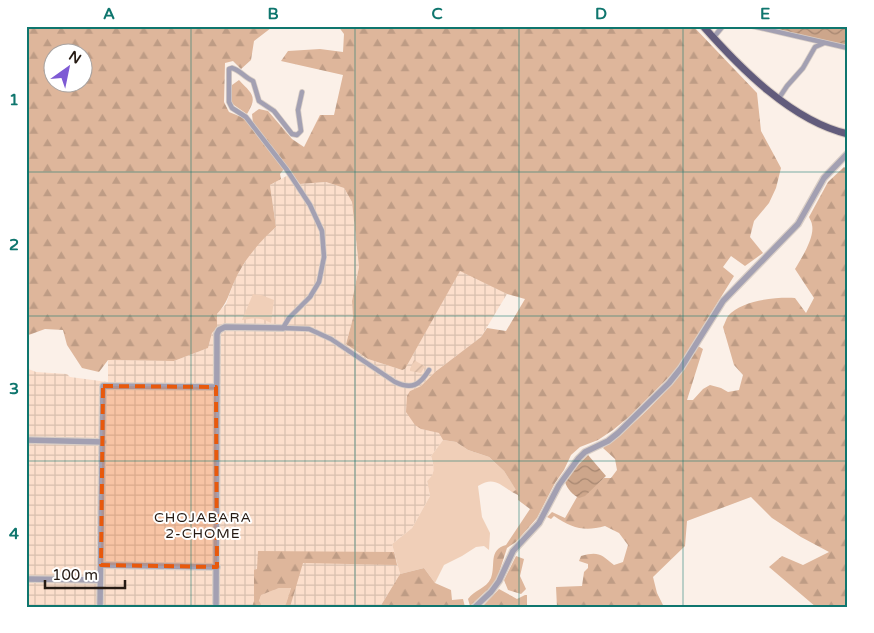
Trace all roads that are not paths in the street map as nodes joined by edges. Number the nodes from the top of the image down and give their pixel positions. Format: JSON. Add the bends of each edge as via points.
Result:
{"nodes":[{"id":1,"x":703,"y":26,"type":"edge"},
{"id":2,"x":723,"y":26,"type":"edge"},
{"id":3,"x":752,"y":26,"type":"edge"},
{"id":4,"x":713,"y":38,"type":"junction"},
{"id":5,"x":826,"y":43,"type":"junction"},
{"id":6,"x":848,"y":48,"type":"edge"},
{"id":7,"x":302,"y":92,"type":"dead end"},
{"id":8,"x":779,"y":98,"type":"junction"},
{"id":9,"x":848,"y":134,"type":"edge"},
{"id":10,"x":848,"y":153,"type":"edge"},
{"id":11,"x":283,"y":328,"type":"junction"},
{"id":12,"x":429,"y":370,"type":"dead end"},
{"id":13,"x":216,"y":387,"type":"junction"},
{"id":14,"x":26,"y":440,"type":"edge"},
{"id":15,"x":102,"y":442,"type":"junction"},
{"id":16,"x":101,"y":565,"type":"junction"},
{"id":17,"x":217,"y":567,"type":"junction"},
{"id":18,"x":26,"y":579,"type":"edge"},
{"id":19,"x":100,"y":580,"type":"junction"},
{"id":20,"x":100,"y":607,"type":"edge"},
{"id":21,"x":216,"y":607,"type":"edge"},
{"id":22,"x":475,"y":607,"type":"edge"}],
"edges":[{"from":1,"to":4,"type":"main road"},
{"from":2,"to":4,"type":"street"},
{"from":3,"to":5,"type":"street"},
{"from":4,"to":8,"type":"main road","via":[[751,76]]},
{"from":5,"to":6,"type":"street"},
{"from":5,"to":8,"type":"street","via":[[815,47]]},
{"from":7,"to":11,"type":"street","via":[[298,110],[301,131],[297,135],[292,134],[274,111],[259,101],[253,81],[236,69],[229,69],[229,102],[232,108],[246,117],[287,170],[310,205],[322,231],[324,257],[319,282]]},
{"from":8,"to":9,"type":"main road","via":[[806,116]]},
{"from":10,"to":22,"type":"street","via":[[824,178],[798,224],[723,301],[669,383],[618,433],[578,459],[559,485],[539,523],[514,551],[499,581]]},
{"from":11,"to":12,"type":"street","via":[[309,329],[331,339],[403,386],[422,381]]},
{"from":11,"to":13,"type":"street","via":[[225,327],[219,330]]},
{"from":13,"to":15,"type":"street","via":[[103,386]]},
{"from":13,"to":17,"type":"street"},
{"from":14,"to":15,"type":"street"},
{"from":15,"to":16,"type":"street"},
{"from":16,"to":17,"type":"street"},
{"from":16,"to":19,"type":"street"},
{"from":17,"to":21,"type":"street"},
{"from":18,"to":19,"type":"street"},
{"from":19,"to":20,"type":"street"}]}
